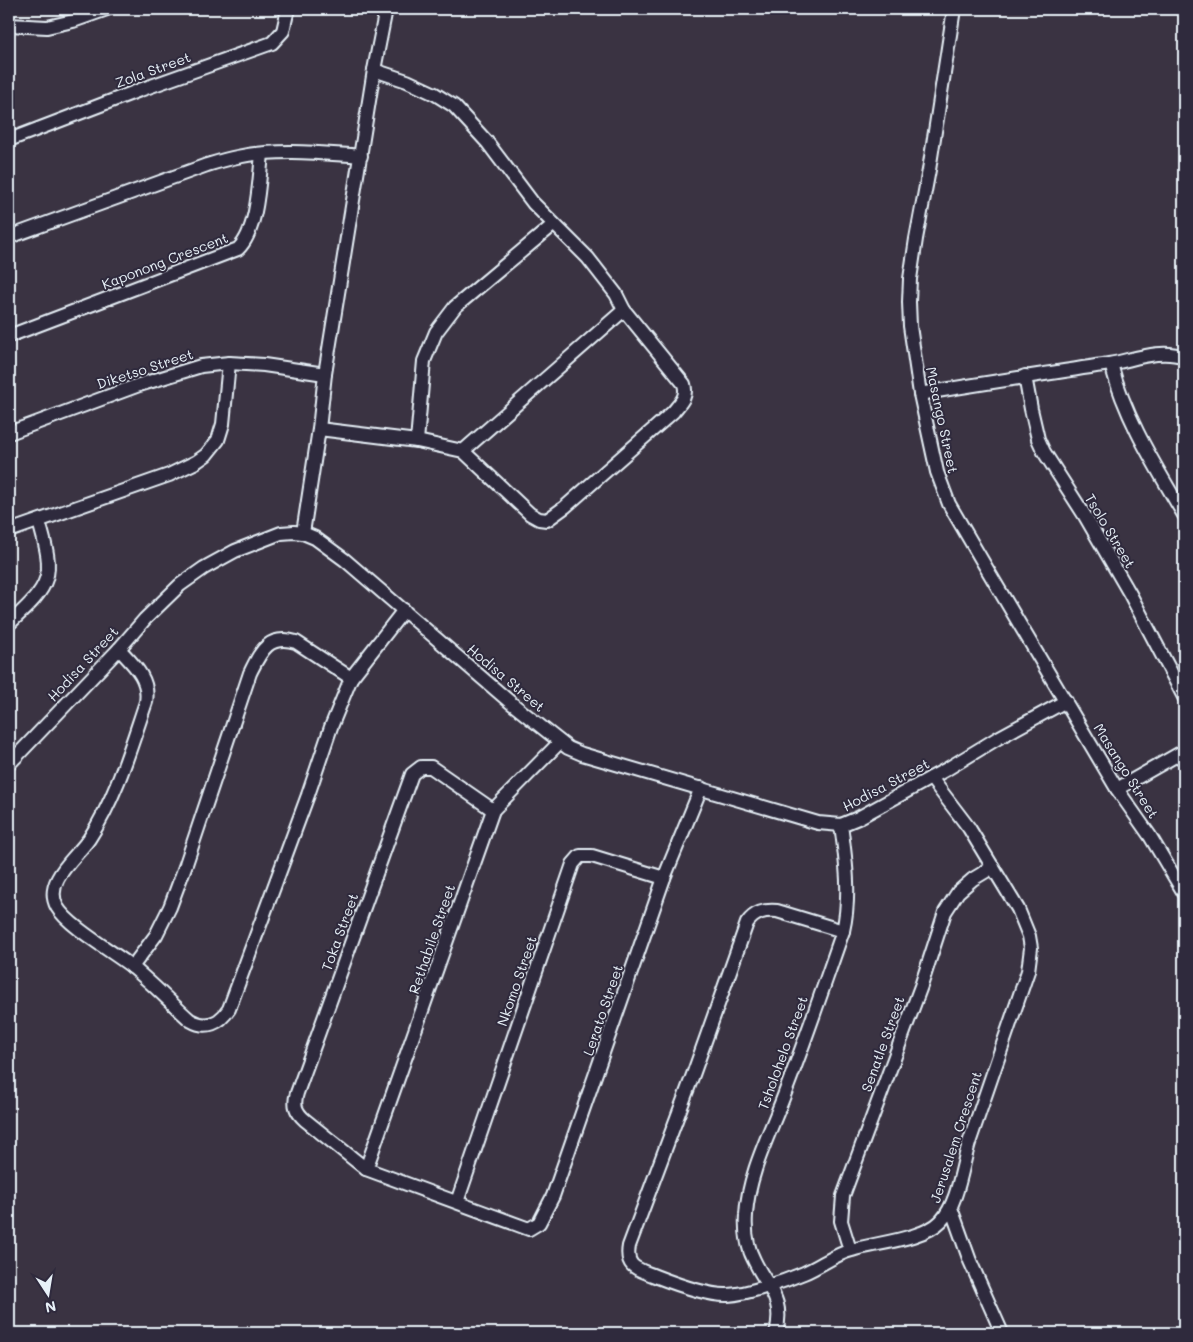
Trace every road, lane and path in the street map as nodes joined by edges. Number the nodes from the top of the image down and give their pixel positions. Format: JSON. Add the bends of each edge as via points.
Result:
{"nodes":[{"id":1,"x":107,"y":9,"type":"edge"},
{"id":2,"x":288,"y":9,"type":"edge"},
{"id":3,"x":386,"y":9,"type":"edge"},
{"id":4,"x":954,"y":9,"type":"edge"},
{"id":5,"x":9,"y":24,"type":"edge"},
{"id":6,"x":374,"y":70,"type":"junction"},
{"id":7,"x":9,"y":140,"type":"edge"},
{"id":8,"x":262,"y":154,"type":"junction"},
{"id":9,"x":360,"y":156,"type":"junction"},
{"id":10,"x":553,"y":225,"type":"junction"},
{"id":11,"x":9,"y":237,"type":"edge"},
{"id":12,"x":624,"y":310,"type":"junction"},
{"id":13,"x":9,"y":336,"type":"edge"},
{"id":14,"x":1184,"y":356,"type":"edge"},
{"id":15,"x":229,"y":363,"type":"junction"},
{"id":16,"x":1111,"y":364,"type":"junction"},
{"id":17,"x":325,"y":374,"type":"junction"},
{"id":18,"x":1025,"y":376,"type":"junction"},
{"id":19,"x":920,"y":394,"type":"junction"},
{"id":20,"x":319,"y":429,"type":"junction"},
{"id":21,"x":9,"y":433,"type":"edge"},
{"id":22,"x":417,"y":441,"type":"junction"},
{"id":23,"x":463,"y":451,"type":"junction"},
{"id":24,"x":1184,"y":515,"type":"edge"},
{"id":25,"x":39,"y":520,"type":"junction"},
{"id":26,"x":9,"y":531,"type":"edge"},
{"id":27,"x":303,"y":533,"type":"junction"},
{"id":28,"x":404,"y":610,"type":"junction"},
{"id":29,"x":9,"y":624,"type":"edge"},
{"id":30,"x":119,"y":649,"type":"junction"},
{"id":31,"x":351,"y":678,"type":"junction"},
{"id":32,"x":1184,"y":697,"type":"edge"},
{"id":33,"x":1066,"y":701,"type":"junction"},
{"id":34,"x":560,"y":742,"type":"junction"},
{"id":35,"x":1184,"y":751,"type":"edge"},
{"id":36,"x":9,"y":764,"type":"edge"},
{"id":37,"x":931,"y":778,"type":"junction"},
{"id":38,"x":701,"y":788,"type":"junction"},
{"id":39,"x":1118,"y":789,"type":"junction"},
{"id":40,"x":492,"y":810,"type":"junction"},
{"id":41,"x":842,"y":825,"type":"junction"},
{"id":42,"x":993,"y":866,"type":"junction"},
{"id":43,"x":664,"y":878,"type":"junction"},
{"id":44,"x":1184,"y":893,"type":"edge"},
{"id":45,"x":843,"y":932,"type":"junction"},
{"id":46,"x":132,"y":967,"type":"junction"},
{"id":47,"x":366,"y":1169,"type":"junction"},
{"id":48,"x":457,"y":1202,"type":"junction"},
{"id":49,"x":951,"y":1208,"type":"junction"},
{"id":50,"x":850,"y":1250,"type":"junction"},
{"id":51,"x":770,"y":1285,"type":"junction"},
{"id":52,"x":776,"y":1333,"type":"edge"},
{"id":53,"x":1002,"y":1333,"type":"edge"}],
"edges":[{"from":1,"to":5,"type":"street","via":[[47,27]]},
{"from":2,"to":7,"type":"street","name":"Zola Street","via":[[284,31],[272,43]]},
{"from":3,"to":6,"type":"street"},
{"from":4,"to":19,"type":"street","name":"Masango Street","via":[[910,280],[910,326]]},
{"from":6,"to":9,"type":"street"},
{"from":6,"to":10,"type":"street","via":[[435,94],[454,106],[488,142]]},
{"from":8,"to":9,"type":"street","via":[[306,152]]},
{"from":8,"to":11,"type":"street","via":[[207,165]]},
{"from":8,"to":13,"type":"street","name":"Kaponong Crescent","via":[[250,231],[238,249]]},
{"from":9,"to":17,"type":"street"},
{"from":10,"to":12,"type":"street","via":[[588,258],[616,294]]},
{"from":10,"to":22,"type":"street","via":[[455,308],[436,332],[424,361]]},
{"from":12,"to":23,"type":"street"},
{"from":12,"to":23,"type":"street","via":[[684,384],[686,392],[672,412],[565,507],[547,520],[539,519]]},
{"from":14,"to":16,"type":"street","via":[[1162,354]]},
{"from":15,"to":17,"type":"street","name":"Diketso Street"},
{"from":15,"to":21,"type":"street","name":"Diketso Street","via":[[201,366],[139,385]]},
{"from":15,"to":25,"type":"street","via":[[223,424],[218,440],[206,455],[169,474]]},
{"from":16,"to":18,"type":"street"},
{"from":16,"to":24,"type":"street","via":[[1130,420]]},
{"from":17,"to":20,"type":"street"},
{"from":18,"to":19,"type":"street"},
{"from":18,"to":32,"type":"street","name":"Tsolo Street","via":[[1030,409],[1044,452],[1130,594]]},
{"from":19,"to":33,"type":"street","name":"Masango Street","via":[[937,472],[949,504]]},
{"from":20,"to":22,"type":"street"},
{"from":20,"to":27,"type":"street"},
{"from":22,"to":23,"type":"street"},
{"from":25,"to":26,"type":"street"},
{"from":25,"to":29,"type":"street","via":[[48,561],[46,581]]},
{"from":27,"to":28,"type":"street","name":"Hodisa Street","via":[[339,555]]},
{"from":27,"to":30,"type":"street","name":"Hodisa Street","via":[[281,533],[204,568],[180,585]]},
{"from":28,"to":31,"type":"street"},
{"from":28,"to":34,"type":"street","name":"Hodisa Street"},
{"from":30,"to":36,"type":"street","name":"Hodisa Street"},
{"from":30,"to":46,"type":"street","via":[[142,674],[148,693],[146,702],[123,771],[106,809],[84,846],[60,876],[54,894],[57,907],[64,916]]},
{"from":31,"to":46,"type":"street","via":[[296,642],[276,641],[262,649],[250,673],[170,907],[156,935]]},
{"from":31,"to":46,"type":"street","via":[[230,1009],[223,1019],[210,1024],[196,1024]]},
{"from":33,"to":37,"type":"street","name":"Hodisa Street"},
{"from":33,"to":39,"type":"street","name":"Masango Street"},
{"from":34,"to":38,"type":"street","name":"Hodisa Street","via":[[582,754]]},
{"from":34,"to":40,"type":"street","name":"Rethabile Street"},
{"from":35,"to":39,"type":"street"},
{"from":37,"to":41,"type":"street","name":"Hodisa Street"},
{"from":37,"to":42,"type":"street","name":"Jerusalem Crescent","via":[[970,828]]},
{"from":38,"to":41,"type":"street","name":"Hodisa Street","via":[[818,822]]},
{"from":38,"to":43,"type":"street","name":"Lerato Street"},
{"from":39,"to":44,"type":"street","name":"Masango Street"},
{"from":40,"to":47,"type":"street","name":"Rethabile Street"},
{"from":40,"to":47,"type":"street","name":"Toka Street","via":[[431,766],[416,770],[409,780],[297,1093],[295,1106],[298,1114]]},
{"from":41,"to":45,"type":"street","name":"Tsholohelo Street","via":[[848,896]]},
{"from":42,"to":49,"type":"street","name":"Jerusalem Crescent","via":[[1018,909],[1029,936],[1030,955],[1028,971]]},
{"from":42,"to":50,"type":"street","name":"Senatle Street","via":[[958,892],[945,912],[843,1196],[841,1221]]},
{"from":43,"to":48,"type":"street","name":"Nkomo Street","via":[[592,856],[580,856],[573,864]]},
{"from":43,"to":48,"type":"street","name":"Lerato Street","via":[[553,1196],[539,1223],[530,1229],[522,1227]]},
{"from":45,"to":51,"type":"street","name":"Tsholohelo Street","via":[[749,1193],[745,1224],[749,1247],[753,1260]]},
{"from":45,"to":51,"type":"street","name":"Jerusalem Crescent","via":[[768,910],[755,914],[747,922],[627,1254],[636,1268],[711,1294],[728,1295]]},
{"from":47,"to":48,"type":"street"},
{"from":49,"to":50,"type":"street","name":"Jerusalem Crescent","via":[[940,1222],[924,1232]]},
{"from":49,"to":53,"type":"street"},
{"from":50,"to":51,"type":"street","name":"Jerusalem Crescent","via":[[806,1273]]},
{"from":51,"to":52,"type":"street","name":"Tsholohelo Street","via":[[778,1309]]}]}
